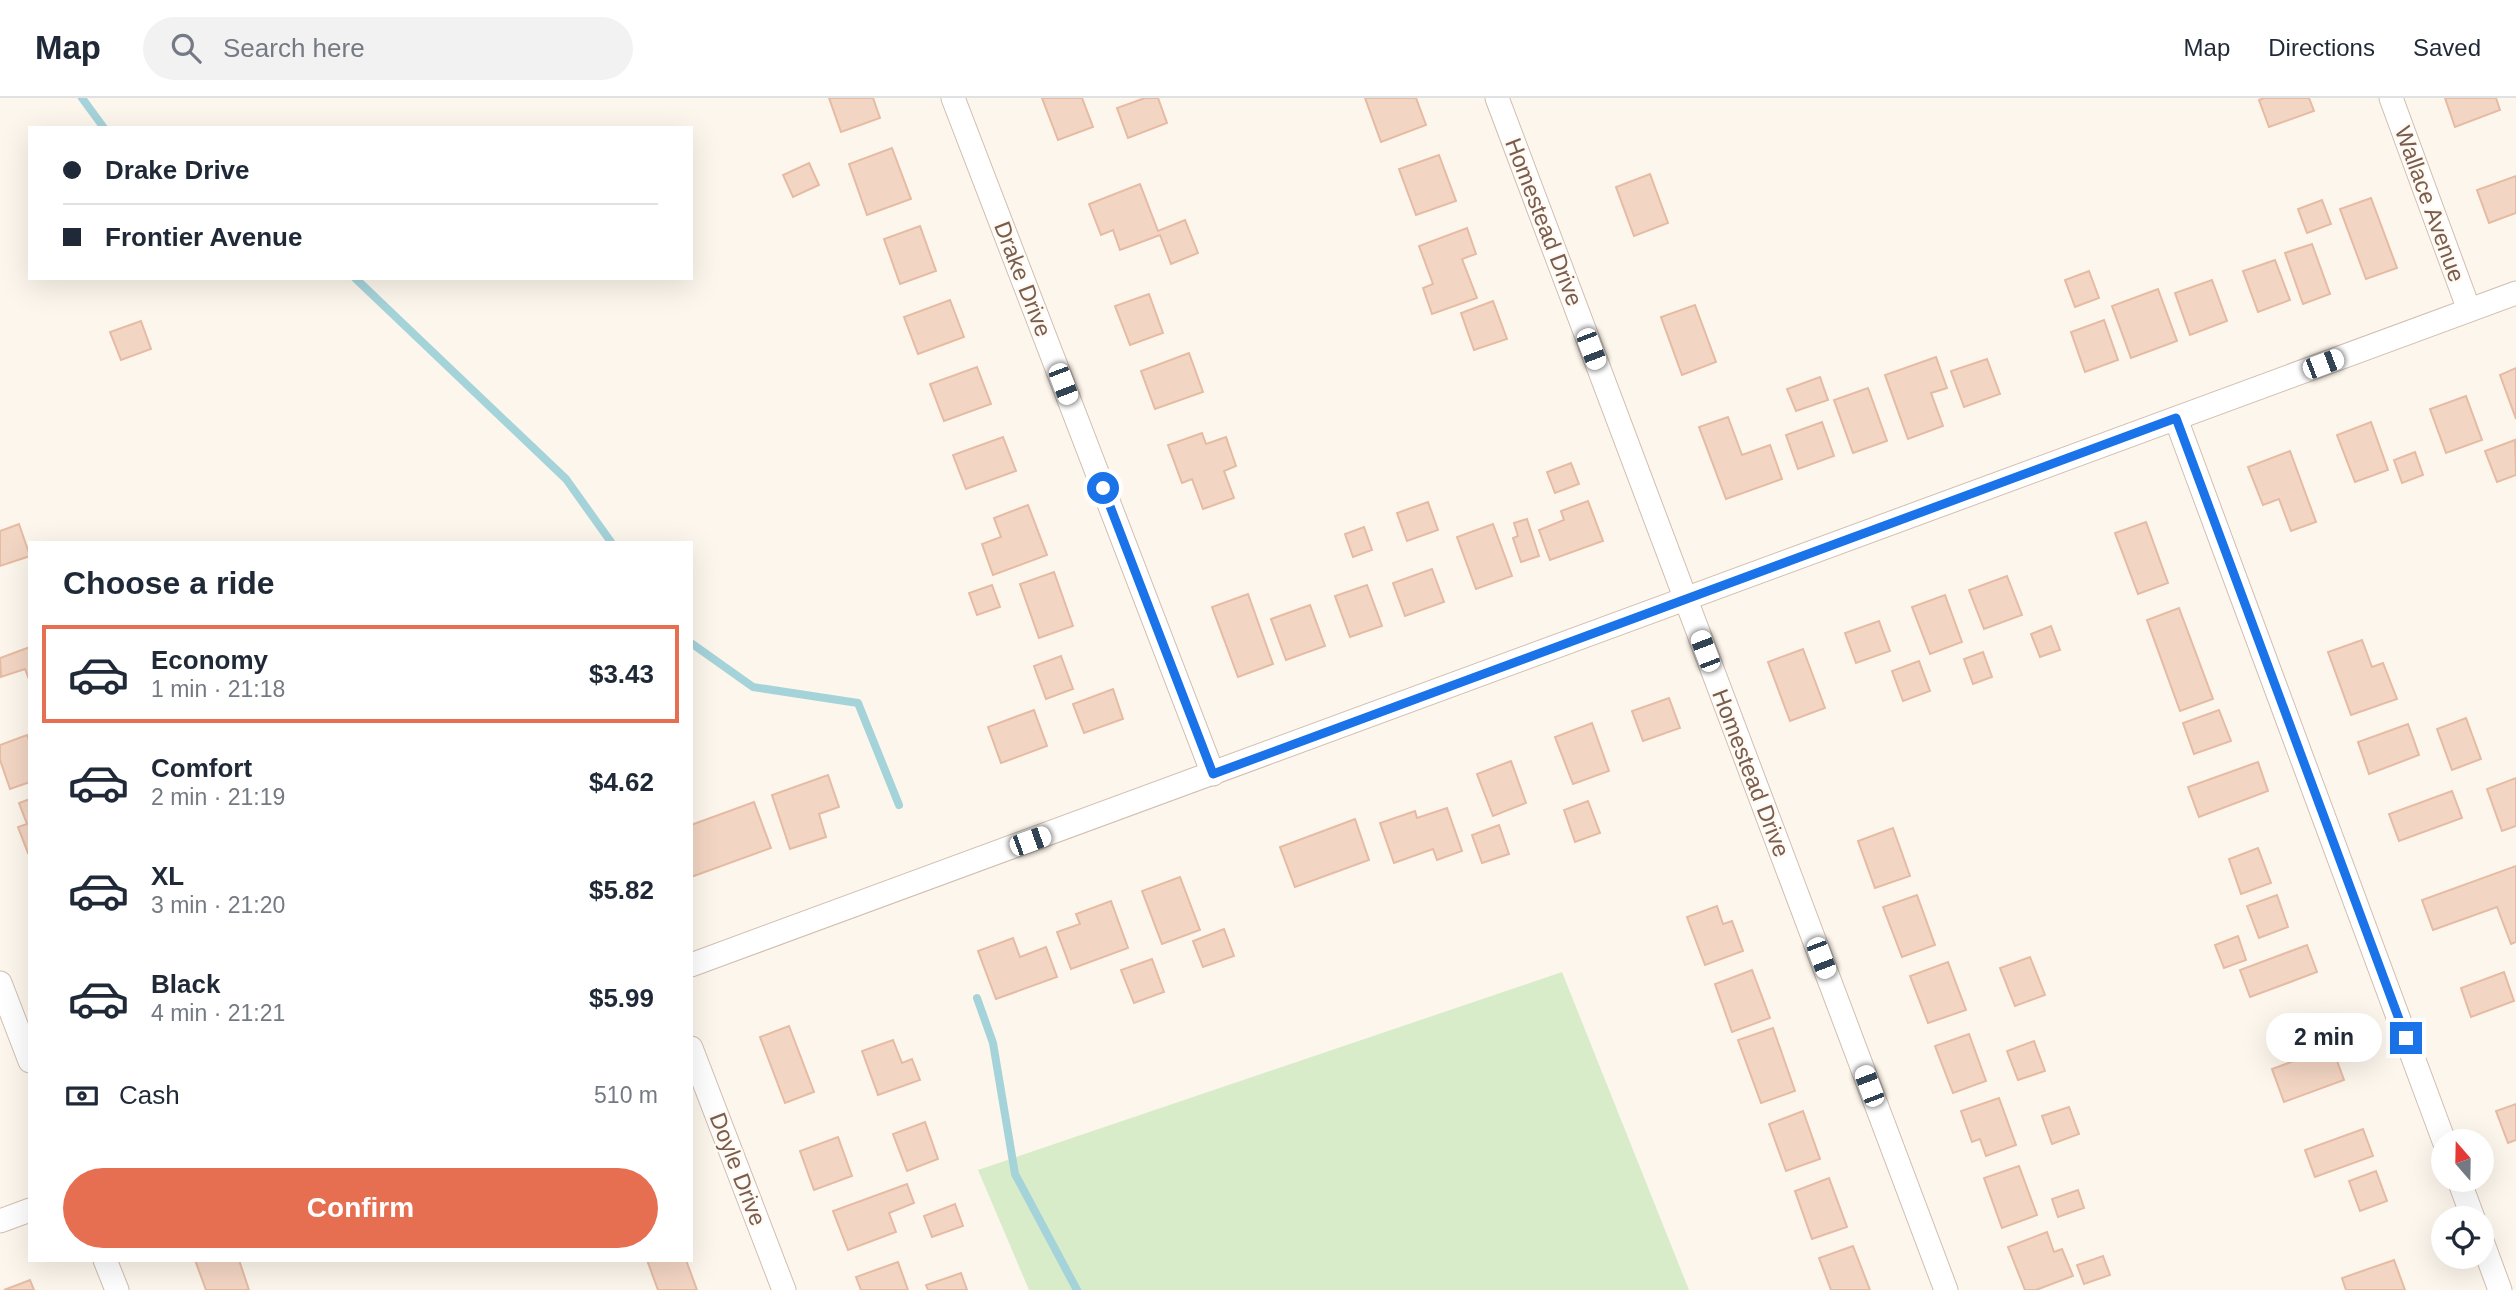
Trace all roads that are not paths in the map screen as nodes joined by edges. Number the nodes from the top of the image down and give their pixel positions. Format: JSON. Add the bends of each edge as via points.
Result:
{"nodes":[{"id":1,"x":953,"y":98,"type":"edge"},
{"id":2,"x":1497,"y":98,"type":"edge"},
{"id":3,"x":2391,"y":98,"type":"edge"},
{"id":4,"x":2516,"y":293,"type":"edge"},
{"id":5,"x":2469,"y":310,"type":"junction"},
{"id":6,"x":2176,"y":418,"type":"junction"},
{"id":7,"x":1686,"y":600,"type":"junction"},
{"id":8,"x":1213,"y":774,"type":"junction"},
{"id":9,"x":693,"y":964,"type":"edge"},
{"id":10,"x":0,"y":984,"type":"edge"},
{"id":11,"x":693,"y":1053,"type":"edge"},
{"id":12,"x":28,"y":1056,"type":"edge"},
{"id":13,"x":2440,"y":1129,"type":"edge"},
{"id":14,"x":28,"y":1211,"type":"edge"},
{"id":15,"x":0,"y":1221,"type":"edge"},
{"id":16,"x":107,"y":1262,"type":"edge"},
{"id":17,"x":2492,"y":1269,"type":"edge"},
{"id":18,"x":117,"y":1290,"type":"edge"},
{"id":19,"x":784,"y":1290,"type":"edge"},
{"id":20,"x":1946,"y":1290,"type":"edge"},
{"id":21,"x":2500,"y":1290,"type":"edge"}],
"edges":[{"from":1,"to":8,"type":"street","name":"Drake Drive"},
{"from":2,"to":7,"type":"street","name":"Homestead Drive"},
{"from":3,"to":5,"type":"street","name":"Wallace Avenue"},
{"from":4,"to":5,"type":"street"},
{"from":5,"to":6,"type":"street"},
{"from":6,"to":7,"type":"street"},
{"from":6,"to":13,"type":"street"},
{"from":7,"to":8,"type":"street"},
{"from":7,"to":20,"type":"street","name":"Homestead Drive"},
{"from":8,"to":9,"type":"street"},
{"from":10,"to":12,"type":"street"},
{"from":11,"to":19,"type":"street","name":"Doyle Drive"},
{"from":14,"to":15,"type":"street"},
{"from":16,"to":18,"type":"street"},
{"from":17,"to":21,"type":"street"}]}
